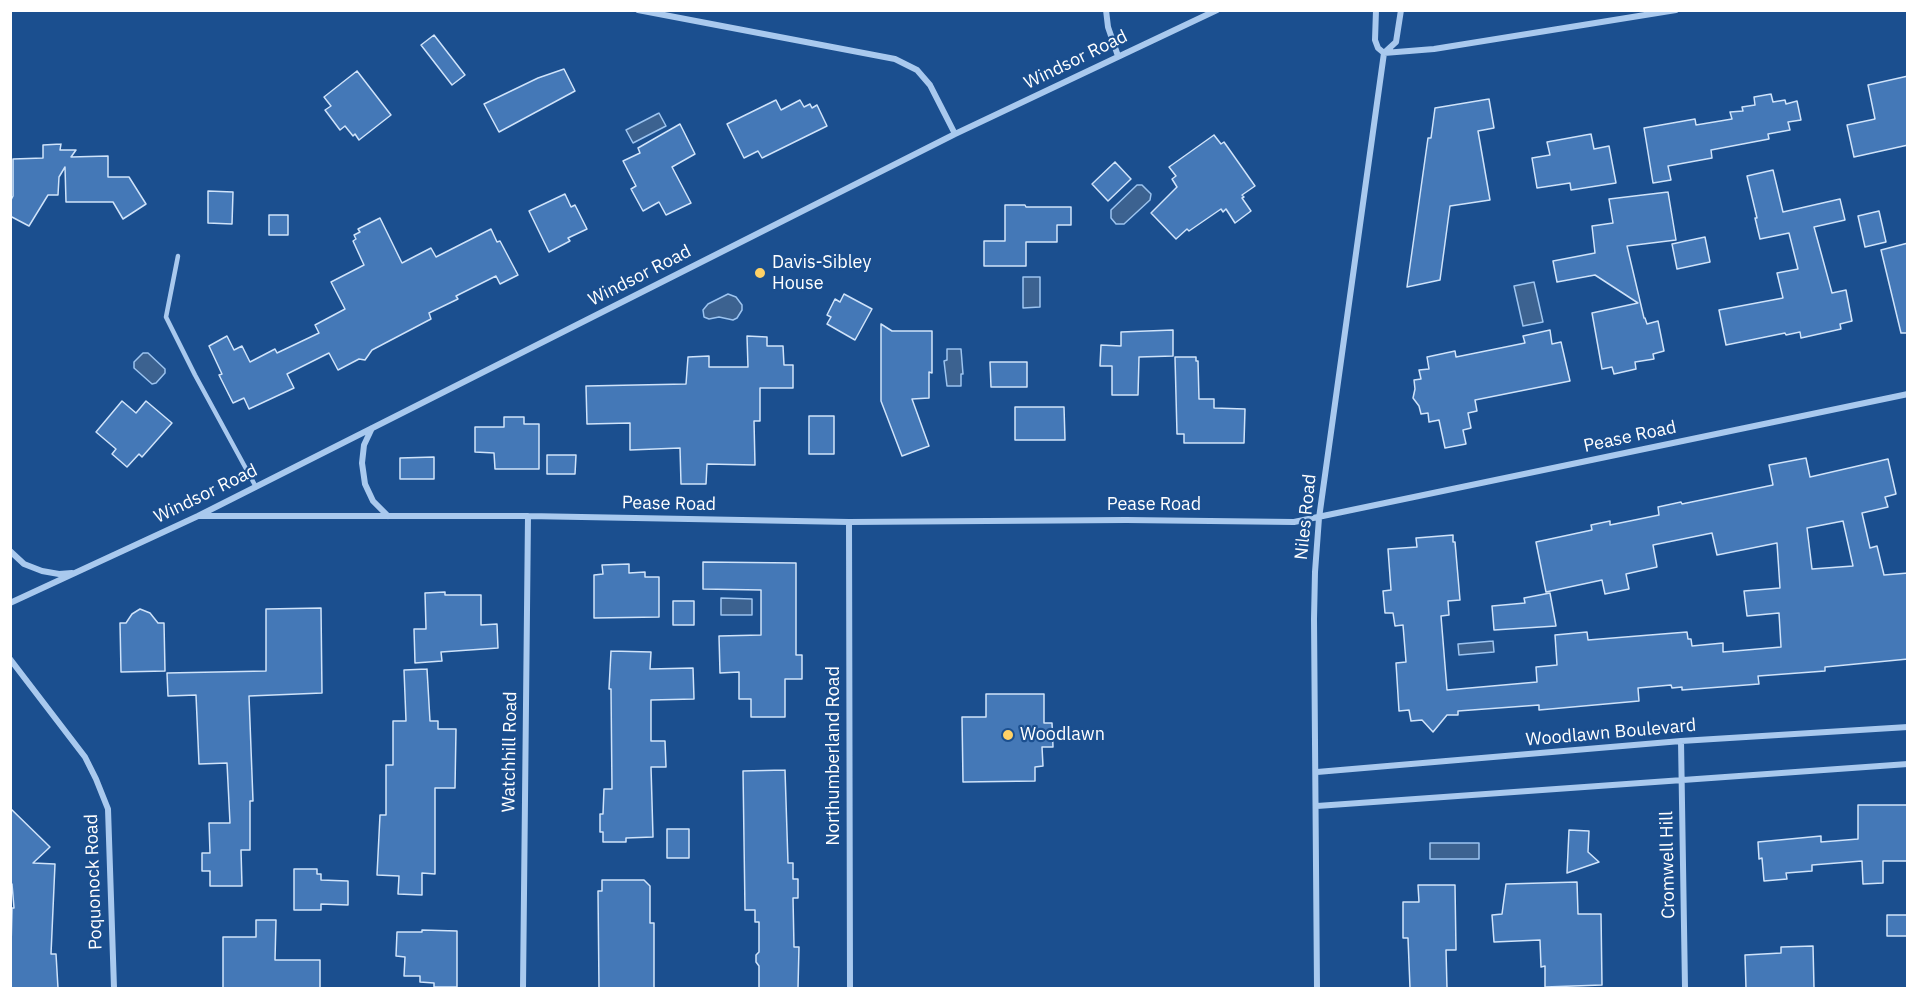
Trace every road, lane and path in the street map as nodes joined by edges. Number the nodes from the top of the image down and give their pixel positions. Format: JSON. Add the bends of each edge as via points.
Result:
{"nodes":[{"id":1,"x":638,"y":10,"type":"edge"},
{"id":2,"x":1106,"y":10,"type":"edge"},
{"id":3,"x":1217,"y":10,"type":"edge"},
{"id":4,"x":1376,"y":10,"type":"edge"},
{"id":5,"x":1401,"y":10,"type":"edge"},
{"id":6,"x":1676,"y":10,"type":"edge"},
{"id":7,"x":1384,"y":53,"type":"junction"},
{"id":8,"x":1118,"y":56,"type":"junction"},
{"id":9,"x":955,"y":134,"type":"junction"},
{"id":10,"x":178,"y":256,"type":"dead end"},
{"id":11,"x":1908,"y":394,"type":"edge"},
{"id":12,"x":372,"y":428,"type":"junction"},
{"id":13,"x":256,"y":487,"type":"junction"},
{"id":14,"x":198,"y":516,"type":"junction"},
{"id":15,"x":388,"y":516,"type":"junction"},
{"id":16,"x":528,"y":516,"type":"junction"},
{"id":17,"x":1319,"y":518,"type":"junction"},
{"id":18,"x":849,"y":522,"type":"junction"},
{"id":19,"x":10,"y":551,"type":"edge"},
{"id":20,"x":79,"y":572,"type":"junction"},
{"id":21,"x":10,"y":603,"type":"edge"},
{"id":22,"x":10,"y":659,"type":"edge"},
{"id":23,"x":1908,"y":727,"type":"edge"},
{"id":24,"x":1681,"y":741,"type":"junction"},
{"id":25,"x":1908,"y":764,"type":"edge"},
{"id":26,"x":1317,"y":772,"type":"junction"},
{"id":27,"x":1682,"y":778,"type":"junction"},
{"id":28,"x":1317,"y":806,"type":"junction"},
{"id":29,"x":114,"y":988,"type":"edge"},
{"id":30,"x":523,"y":988,"type":"edge"},
{"id":31,"x":850,"y":988,"type":"edge"},
{"id":32,"x":1317,"y":988,"type":"edge"},
{"id":33,"x":1685,"y":988,"type":"edge"}],
"edges":[{"from":1,"to":9,"type":"street","via":[[895,59],[917,70],[930,85]]},
{"from":2,"to":8,"type":"street"},
{"from":3,"to":8,"type":"street","name":"Windsor Road"},
{"from":4,"to":7,"type":"street","name":"Niles Road","via":[[1374,40]]},
{"from":5,"to":7,"type":"street","name":"Niles Road","via":[[1396,42]]},
{"from":6,"to":7,"type":"street","via":[[1434,50]]},
{"from":7,"to":17,"type":"street","name":"Niles Road"},
{"from":8,"to":9,"type":"street","name":"Windsor Road"},
{"from":9,"to":12,"type":"street","name":"Windsor Road"},
{"from":10,"to":13,"type":"lane","via":[[166,317]]},
{"from":11,"to":17,"type":"street","name":"Pease Road"},
{"from":12,"to":13,"type":"street","name":"Windsor Road"},
{"from":12,"to":15,"type":"street","via":[[364,445],[365,484],[373,501]]},
{"from":13,"to":14,"type":"street","name":"Windsor Road"},
{"from":14,"to":15,"type":"street","name":"Pease Road"},
{"from":14,"to":20,"type":"street","name":"Windsor Road"},
{"from":15,"to":16,"type":"street","name":"Pease Road"},
{"from":16,"to":18,"type":"street","name":"Pease Road"},
{"from":16,"to":30,"type":"street","name":"Watchhill Road"},
{"from":17,"to":18,"type":"street","name":"Pease Road","via":[[1294,522]]},
{"from":17,"to":26,"type":"street","name":"Niles Road","via":[[1314,620]]},
{"from":18,"to":31,"type":"street","name":"Northumberland Road"},
{"from":19,"to":20,"type":"street","name":"Windsor Road","via":[[24,564],[42,571]]},
{"from":20,"to":21,"type":"street","name":"Windsor Road"},
{"from":22,"to":29,"type":"street","name":"Poquonock Road","via":[[85,756],[108,809]]},
{"from":23,"to":24,"type":"street","name":"Woodlawn Boulevard"},
{"from":24,"to":26,"type":"street","name":"Woodlawn Boulevard"},
{"from":24,"to":27,"type":"street","name":"Cromwell Hill"},
{"from":25,"to":27,"type":"street"},
{"from":26,"to":28,"type":"street","name":"Niles Road"},
{"from":27,"to":28,"type":"street"},
{"from":27,"to":33,"type":"street","name":"Cromwell Hill"},
{"from":28,"to":32,"type":"street","name":"Niles Road"}]}
